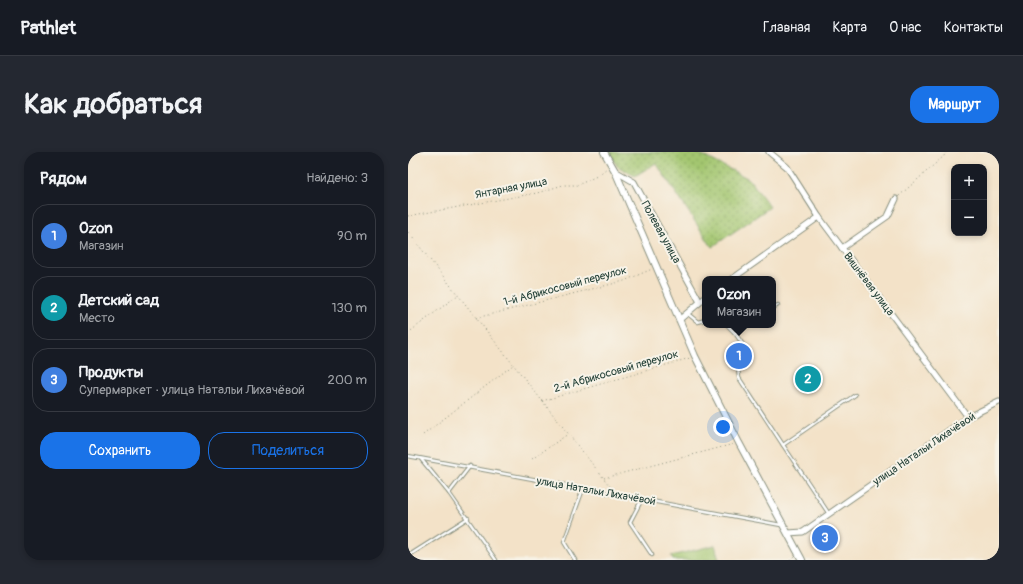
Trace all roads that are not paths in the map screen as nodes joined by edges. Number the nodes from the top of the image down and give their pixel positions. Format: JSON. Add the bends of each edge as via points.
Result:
{"nodes":[{"id":1,"x":604,"y":152,"type":"edge"},
{"id":2,"x":769,"y":152,"type":"edge"},
{"id":3,"x":613,"y":168,"type":"junction"},
{"id":4,"x":896,"y":199,"type":"road end"},
{"id":5,"x":819,"y":217,"type":"junction"},
{"id":6,"x":842,"y":248,"type":"junction"},
{"id":7,"x":736,"y":276,"type":"edge"},
{"id":8,"x":700,"y":302,"type":"joint"},
{"id":9,"x":688,"y":314,"type":"junction"},
{"id":10,"x":679,"y":320,"type":"junction"},
{"id":11,"x":702,"y":321,"type":"edge"},
{"id":12,"x":730,"y":328,"type":"edge"},
{"id":13,"x":743,"y":328,"type":"edge"},
{"id":14,"x":735,"y":333,"type":"junction"},
{"id":15,"x":855,"y":395,"type":"dead end"},
{"id":16,"x":999,"y":402,"type":"edge"},
{"id":17,"x":968,"y":417,"type":"junction"},
{"id":18,"x":784,"y":445,"type":"junction"},
{"id":19,"x":408,"y":456,"type":"edge"},
{"id":20,"x":421,"y":459,"type":"junction"},
{"id":21,"x":470,"y":466,"type":"junction"},
{"id":22,"x":583,"y":489,"type":"junction"},
{"id":23,"x":449,"y":493,"type":"junction"},
{"id":24,"x":642,"y":500,"type":"junction"},
{"id":25,"x":830,"y":514,"type":"junction"},
{"id":26,"x":468,"y":518,"type":"junction"},
{"id":27,"x":784,"y":526,"type":"junction"},
{"id":28,"x":788,"y":533,"type":"junction"},
{"id":29,"x":652,"y":555,"type":"dead end"},
{"id":30,"x":408,"y":556,"type":"edge"},
{"id":31,"x":496,"y":560,"type":"edge"},
{"id":32,"x":575,"y":560,"type":"edge"},
{"id":33,"x":802,"y":560,"type":"edge"}],
"edges":[{"from":1,"to":3,"type":"street"},
{"from":2,"to":5,"type":"street","name":"Вишнёвая улица","via":[[787,167]]},
{"from":3,"to":8,"type":"street","name":"Полевая улица","via":[[634,182]]},
{"from":3,"to":10,"type":"street"},
{"from":4,"to":6,"type":"street","via":[[888,216]]},
{"from":5,"to":6,"type":"street","name":"Вишнёвая улица"},
{"from":5,"to":7,"type":"street"},
{"from":6,"to":17,"type":"street","name":"Вишнёвая улица"},
{"from":8,"to":9,"type":"street"},
{"from":9,"to":10,"type":"street"},
{"from":9,"to":11,"type":"lane","via":[[698,322]]},
{"from":10,"to":27,"type":"street","via":[[739,443]]},
{"from":12,"to":14,"type":"lane"},
{"from":13,"to":14,"type":"lane"},
{"from":14,"to":18,"type":"lane","via":[[748,352],[738,368],[739,378]]},
{"from":15,"to":18,"type":"lane"},
{"from":16,"to":17,"type":"street","name":"улица Натальи Лихачёвой"},
{"from":17,"to":25,"type":"street","name":"улица Натальи Лихачёвой"},
{"from":18,"to":25,"type":"lane"},
{"from":19,"to":20,"type":"lane","name":"улица Натальи Лихачёвой"},
{"from":20,"to":21,"type":"lane","name":"улица Натальи Лихачёвой"},
{"from":20,"to":23,"type":"lane"},
{"from":21,"to":22,"type":"lane","name":"улица Натальи Лихачёвой"},
{"from":21,"to":23,"type":"lane"},
{"from":22,"to":24,"type":"lane","name":"улица Натальи Лихачёвой"},
{"from":22,"to":32,"type":"lane","via":[[564,542]]},
{"from":23,"to":26,"type":"lane"},
{"from":24,"to":27,"type":"lane","name":"улица Натальи Лихачёвой"},
{"from":24,"to":29,"type":"lane","via":[[630,522]]},
{"from":25,"to":28,"type":"street","name":"улица Натальи Лихачёвой","via":[[803,532]]},
{"from":26,"to":30,"type":"lane"},
{"from":26,"to":31,"type":"lane"},
{"from":27,"to":28,"type":"street"},
{"from":28,"to":33,"type":"street"}]}
